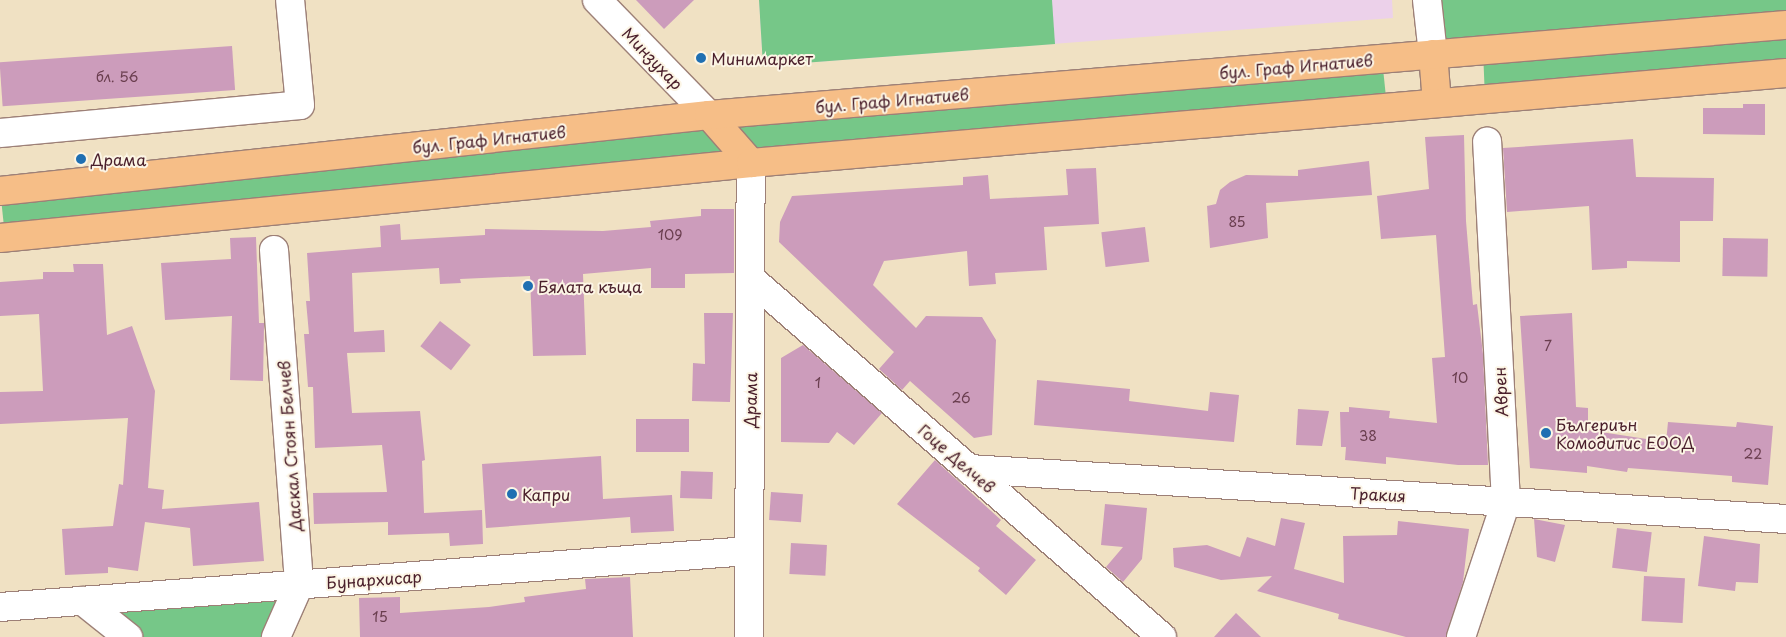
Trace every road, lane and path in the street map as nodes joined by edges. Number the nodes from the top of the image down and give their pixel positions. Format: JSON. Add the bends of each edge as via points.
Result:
{"nodes":[{"id":1,"x":290,"y":0,"type":"edge"},
{"id":2,"x":597,"y":0,"type":"edge"},
{"id":3,"x":1427,"y":0,"type":"edge"},
{"id":4,"x":1786,"y":24,"type":"edge"},
{"id":5,"x":1433,"y":54,"type":"junction"},
{"id":6,"x":1786,"y":73,"type":"edge"},
{"id":7,"x":1437,"y":103,"type":"junction"},
{"id":8,"x":709,"y":115,"type":"junction"},
{"id":9,"x":0,"y":134,"type":"edge"},
{"id":10,"x":1487,"y":141,"type":"dead end"},
{"id":11,"x":752,"y":163,"type":"junction"},
{"id":12,"x":0,"y":191,"type":"edge"},
{"id":13,"x":0,"y":238,"type":"edge"},
{"id":14,"x":274,"y":250,"type":"dead end"},
{"id":15,"x":752,"y":279,"type":"junction"},
{"id":16,"x":969,"y":469,"type":"junction"},
{"id":17,"x":1506,"y":502,"type":"junction"},
{"id":18,"x":1786,"y":519,"type":"edge"},
{"id":19,"x":748,"y":551,"type":"junction"},
{"id":20,"x":300,"y":585,"type":"junction"},
{"id":21,"x":84,"y":601,"type":"junction"},
{"id":22,"x":0,"y":607,"type":"edge"},
{"id":23,"x":128,"y":637,"type":"edge"},
{"id":24,"x":276,"y":637,"type":"edge"},
{"id":25,"x":749,"y":637,"type":"edge"},
{"id":26,"x":1162,"y":637,"type":"edge"},
{"id":27,"x":1462,"y":637,"type":"edge"}],
"edges":[{"from":1,"to":9,"type":"street","via":[[300,104]]},
{"from":2,"to":8,"type":"street","name":"Минзухар"},
{"from":3,"to":5,"type":"street"},
{"from":4,"to":5,"type":"main road","name":"бул. Граф Игнатиев"},
{"from":5,"to":7,"type":"main road"},
{"from":5,"to":8,"type":"main road","name":"бул. Граф Игнатиев"},
{"from":6,"to":7,"type":"main road"},
{"from":7,"to":11,"type":"main road"},
{"from":8,"to":11,"type":"main road"},
{"from":8,"to":12,"type":"main road","name":"бул. Граф Игнатиев"},
{"from":10,"to":17,"type":"street","name":"Аврен"},
{"from":11,"to":13,"type":"main road"},
{"from":11,"to":15,"type":"street","name":"Драма"},
{"from":14,"to":20,"type":"street","name":"Даскал Стоян Белчев"},
{"from":15,"to":16,"type":"street","name":"Гоце Делчев"},
{"from":15,"to":19,"type":"street","name":"Драма"},
{"from":16,"to":17,"type":"street","name":"Тракия"},
{"from":16,"to":26,"type":"street","name":"Гоце Делчев"},
{"from":17,"to":18,"type":"street","name":"Тракия"},
{"from":17,"to":27,"type":"street","name":"Аврен"},
{"from":19,"to":20,"type":"street","name":"Бунархисар"},
{"from":19,"to":25,"type":"street","name":"Драма"},
{"from":20,"to":21,"type":"street","name":"Бунархисар"},
{"from":20,"to":24,"type":"street","name":"Даскал Стоян Белчев"},
{"from":21,"to":22,"type":"street","name":"Бунархисар"},
{"from":21,"to":23,"type":"street"}]}
